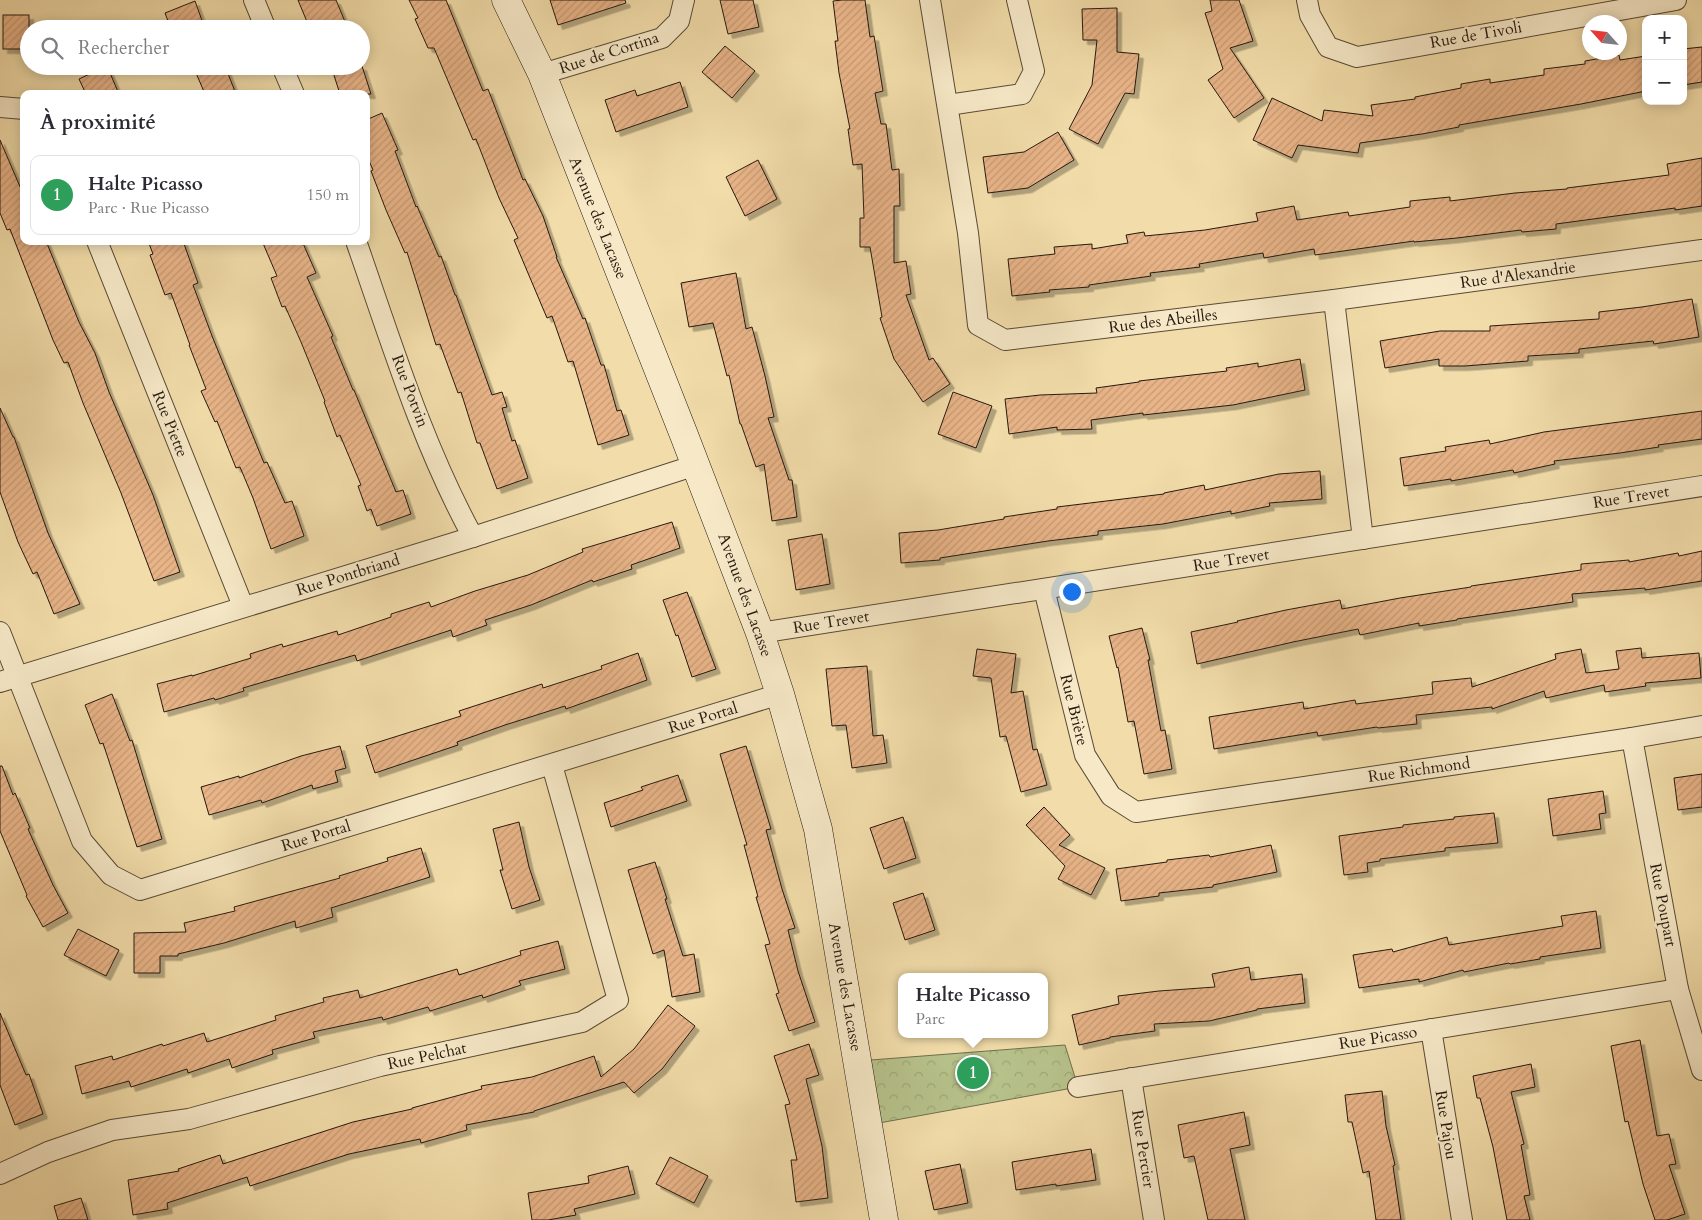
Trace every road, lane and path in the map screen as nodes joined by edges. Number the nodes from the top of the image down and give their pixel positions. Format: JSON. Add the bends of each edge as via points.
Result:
{"nodes":[{"id":1,"x":254,"y":0,"type":"edge"},
{"id":2,"x":506,"y":0,"type":"edge"},
{"id":3,"x":684,"y":0,"type":"edge"},
{"id":4,"x":930,"y":0,"type":"edge"},
{"id":5,"x":1017,"y":0,"type":"edge"},
{"id":6,"x":1307,"y":0,"type":"edge"},
{"id":7,"x":1676,"y":0,"type":"edge"},
{"id":8,"x":262,"y":20,"type":"edge"},
{"id":9,"x":542,"y":74,"type":"junction"},
{"id":10,"x":286,"y":75,"type":"edge"},
{"id":11,"x":292,"y":90,"type":"edge"},
{"id":12,"x":948,"y":105,"type":"junction"},
{"id":13,"x":0,"y":107,"type":"edge"},
{"id":14,"x":20,"y":109,"type":"edge"},
{"id":15,"x":98,"y":245,"type":"edge"},
{"id":16,"x":357,"y":245,"type":"edge"},
{"id":17,"x":1702,"y":250,"type":"edge"},
{"id":18,"x":1334,"y":300,"type":"junction"},
{"id":19,"x":696,"y":465,"type":"junction"},
{"id":20,"x":1702,"y":486,"type":"edge"},
{"id":21,"x":473,"y":537,"type":"junction"},
{"id":22,"x":1363,"y":539,"type":"junction"},
{"id":23,"x":1044,"y":589,"type":"junction"},
{"id":24,"x":243,"y":606,"type":"junction"},
{"id":25,"x":0,"y":632,"type":"edge"},
{"id":26,"x":760,"y":634,"type":"junction"},
{"id":27,"x":9,"y":679,"type":"edge"},
{"id":28,"x":780,"y":694,"type":"junction"},
{"id":29,"x":1702,"y":726,"type":"edge"},
{"id":30,"x":1632,"y":738,"type":"junction"},
{"id":31,"x":552,"y":765,"type":"junction"},
{"id":32,"x":1136,"y":812,"type":"joint"},
{"id":33,"x":1678,"y":989,"type":"junction"},
{"id":34,"x":1430,"y":1030,"type":"junction"},
{"id":35,"x":1702,"y":1070,"type":"edge"},
{"id":36,"x":1131,"y":1078,"type":"junction"},
{"id":37,"x":1078,"y":1087,"type":"dead end"},
{"id":38,"x":0,"y":1174,"type":"edge"},
{"id":39,"x":884,"y":1220,"type":"edge"},
{"id":40,"x":1154,"y":1220,"type":"edge"},
{"id":41,"x":1462,"y":1220,"type":"edge"}],
"edges":[{"from":1,"to":8,"type":"street"},
{"from":2,"to":9,"type":"street","name":"Avenue des Lacasse"},
{"from":3,"to":9,"type":"street","name":"Rue de Cortina","via":[[680,21],[662,38]]},
{"from":4,"to":12,"type":"street","name":"Rue des Abeilles"},
{"from":5,"to":12,"type":"street","via":[[1034,71],[1022,94]]},
{"from":6,"to":7,"type":"street","name":"Rue de Tivoli","via":[[1310,15],[1328,46],[1357,56]]},
{"from":9,"to":19,"type":"street","name":"Avenue des Lacasse"},
{"from":10,"to":11,"type":"street"},
{"from":12,"to":18,"type":"street","name":"Rue des Abeilles","via":[[968,233],[978,325],[1005,340]]},
{"from":13,"to":14,"type":"street"},
{"from":15,"to":24,"type":"street","name":"Rue Piette"},
{"from":16,"to":21,"type":"street","name":"Rue Potvin","via":[[410,396],[452,499]]},
{"from":17,"to":18,"type":"street","name":"Rue d'Alexandrie"},
{"from":18,"to":22,"type":"street"},
{"from":19,"to":21,"type":"street","name":"Rue Pontbriand"},
{"from":19,"to":26,"type":"street","name":"Avenue des Lacasse"},
{"from":20,"to":22,"type":"street","name":"Rue Trevet"},
{"from":21,"to":24,"type":"street","name":"Rue Pontbriand"},
{"from":22,"to":23,"type":"street","name":"Rue Trevet"},
{"from":23,"to":26,"type":"street","name":"Rue Trevet"},
{"from":23,"to":32,"type":"street","name":"Rue Brière","via":[[1084,755],[1111,796]]},
{"from":24,"to":27,"type":"street","name":"Rue Pontbriand"},
{"from":25,"to":27,"type":"street","name":"Rue Portal"},
{"from":26,"to":28,"type":"street","name":"Avenue des Lacasse"},
{"from":27,"to":31,"type":"street","name":"Rue Portal","via":[[82,841],[111,875],[140,890]]},
{"from":28,"to":31,"type":"street","name":"Rue Portal"},
{"from":28,"to":39,"type":"street","name":"Avenue des Lacasse","via":[[818,829]]},
{"from":29,"to":30,"type":"street","name":"Rue Richmond"},
{"from":30,"to":32,"type":"street","name":"Rue Richmond"},
{"from":30,"to":33,"type":"street","name":"Rue Poupart"},
{"from":31,"to":38,"type":"street","name":"Rue Pelchat","via":[[618,1000],[582,1022],[380,1066],[189,1119],[112,1130],[48,1152]]},
{"from":33,"to":34,"type":"street","name":"Rue Picasso"},
{"from":33,"to":35,"type":"street","name":"Rue Poupart"},
{"from":34,"to":36,"type":"street","name":"Rue Picasso"},
{"from":34,"to":41,"type":"street","name":"Rue Pajou"},
{"from":36,"to":37,"type":"street","name":"Rue Picasso"},
{"from":36,"to":40,"type":"street","name":"Rue Percier"}]}
